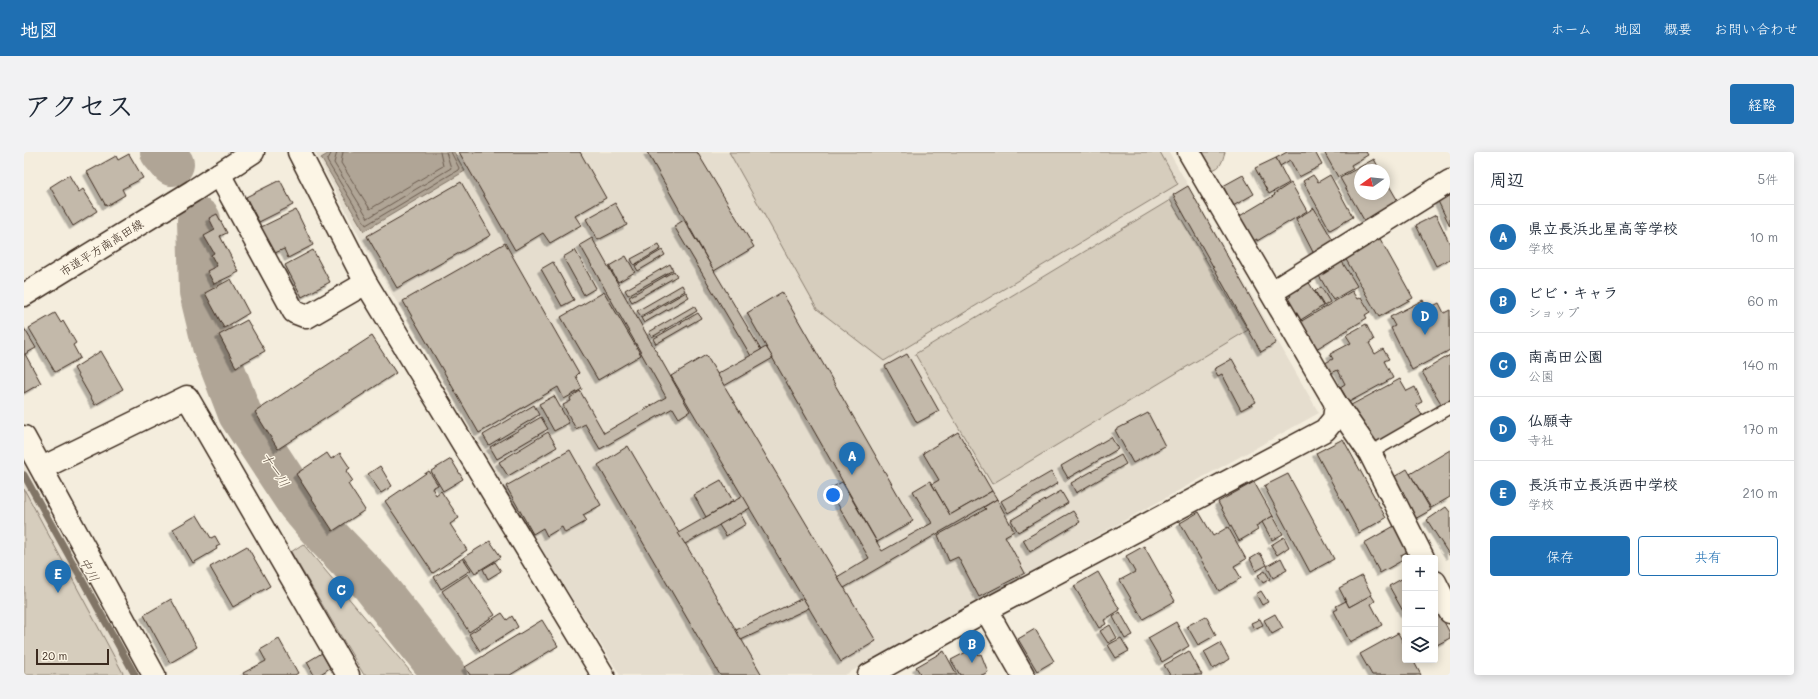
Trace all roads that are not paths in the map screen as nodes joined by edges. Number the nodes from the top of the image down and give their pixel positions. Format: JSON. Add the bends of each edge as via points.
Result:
{"nodes":[{"id":1,"x":253,"y":152,"type":"edge"},
{"id":2,"x":298,"y":152,"type":"edge"},
{"id":3,"x":1189,"y":152,"type":"edge"},
{"id":4,"x":219,"y":174,"type":"junction"},
{"id":5,"x":1450,"y":182,"type":"edge"},
{"id":6,"x":366,"y":283,"type":"junction"},
{"id":7,"x":1272,"y":292,"type":"junction"},
{"id":8,"x":24,"y":295,"type":"edge"},
{"id":9,"x":1336,"y":404,"type":"junction"},
{"id":10,"x":1450,"y":407,"type":"edge"},
{"id":11,"x":24,"y":437,"type":"edge"},
{"id":12,"x":1370,"y":453,"type":"junction"},
{"id":13,"x":42,"y":468,"type":"junction"},
{"id":14,"x":1421,"y":555,"type":"edge"},
{"id":15,"x":1441,"y":585,"type":"edge"},
{"id":16,"x":986,"y":610,"type":"junction"},
{"id":17,"x":1450,"y":612,"type":"edge"},
{"id":18,"x":154,"y":675,"type":"edge"},
{"id":19,"x":348,"y":675,"type":"edge"},
{"id":20,"x":603,"y":675,"type":"edge"},
{"id":21,"x":869,"y":675,"type":"edge"},
{"id":22,"x":1023,"y":675,"type":"edge"}],
"edges":[{"from":1,"to":4,"type":"street","name":"市道平方南高田線"},
{"from":2,"to":6,"type":"street"},
{"from":3,"to":7,"type":"street"},
{"from":4,"to":6,"type":"street","via":[[294,312],[308,317]]},
{"from":4,"to":8,"type":"street","name":"市道平方南高田線"},
{"from":5,"to":7,"type":"street"},
{"from":6,"to":20,"type":"street"},
{"from":7,"to":9,"type":"street"},
{"from":9,"to":12,"type":"street"},
{"from":9,"to":16,"type":"street","via":[[1334,419],[1325,430]]},
{"from":10,"to":12,"type":"lane"},
{"from":11,"to":13,"type":"street"},
{"from":12,"to":14,"type":"street"},
{"from":13,"to":18,"type":"street"},
{"from":13,"to":19,"type":"street","via":[[187,397]]},
{"from":15,"to":17,"type":"street"},
{"from":16,"to":21,"type":"street"},
{"from":16,"to":22,"type":"street"}]}
